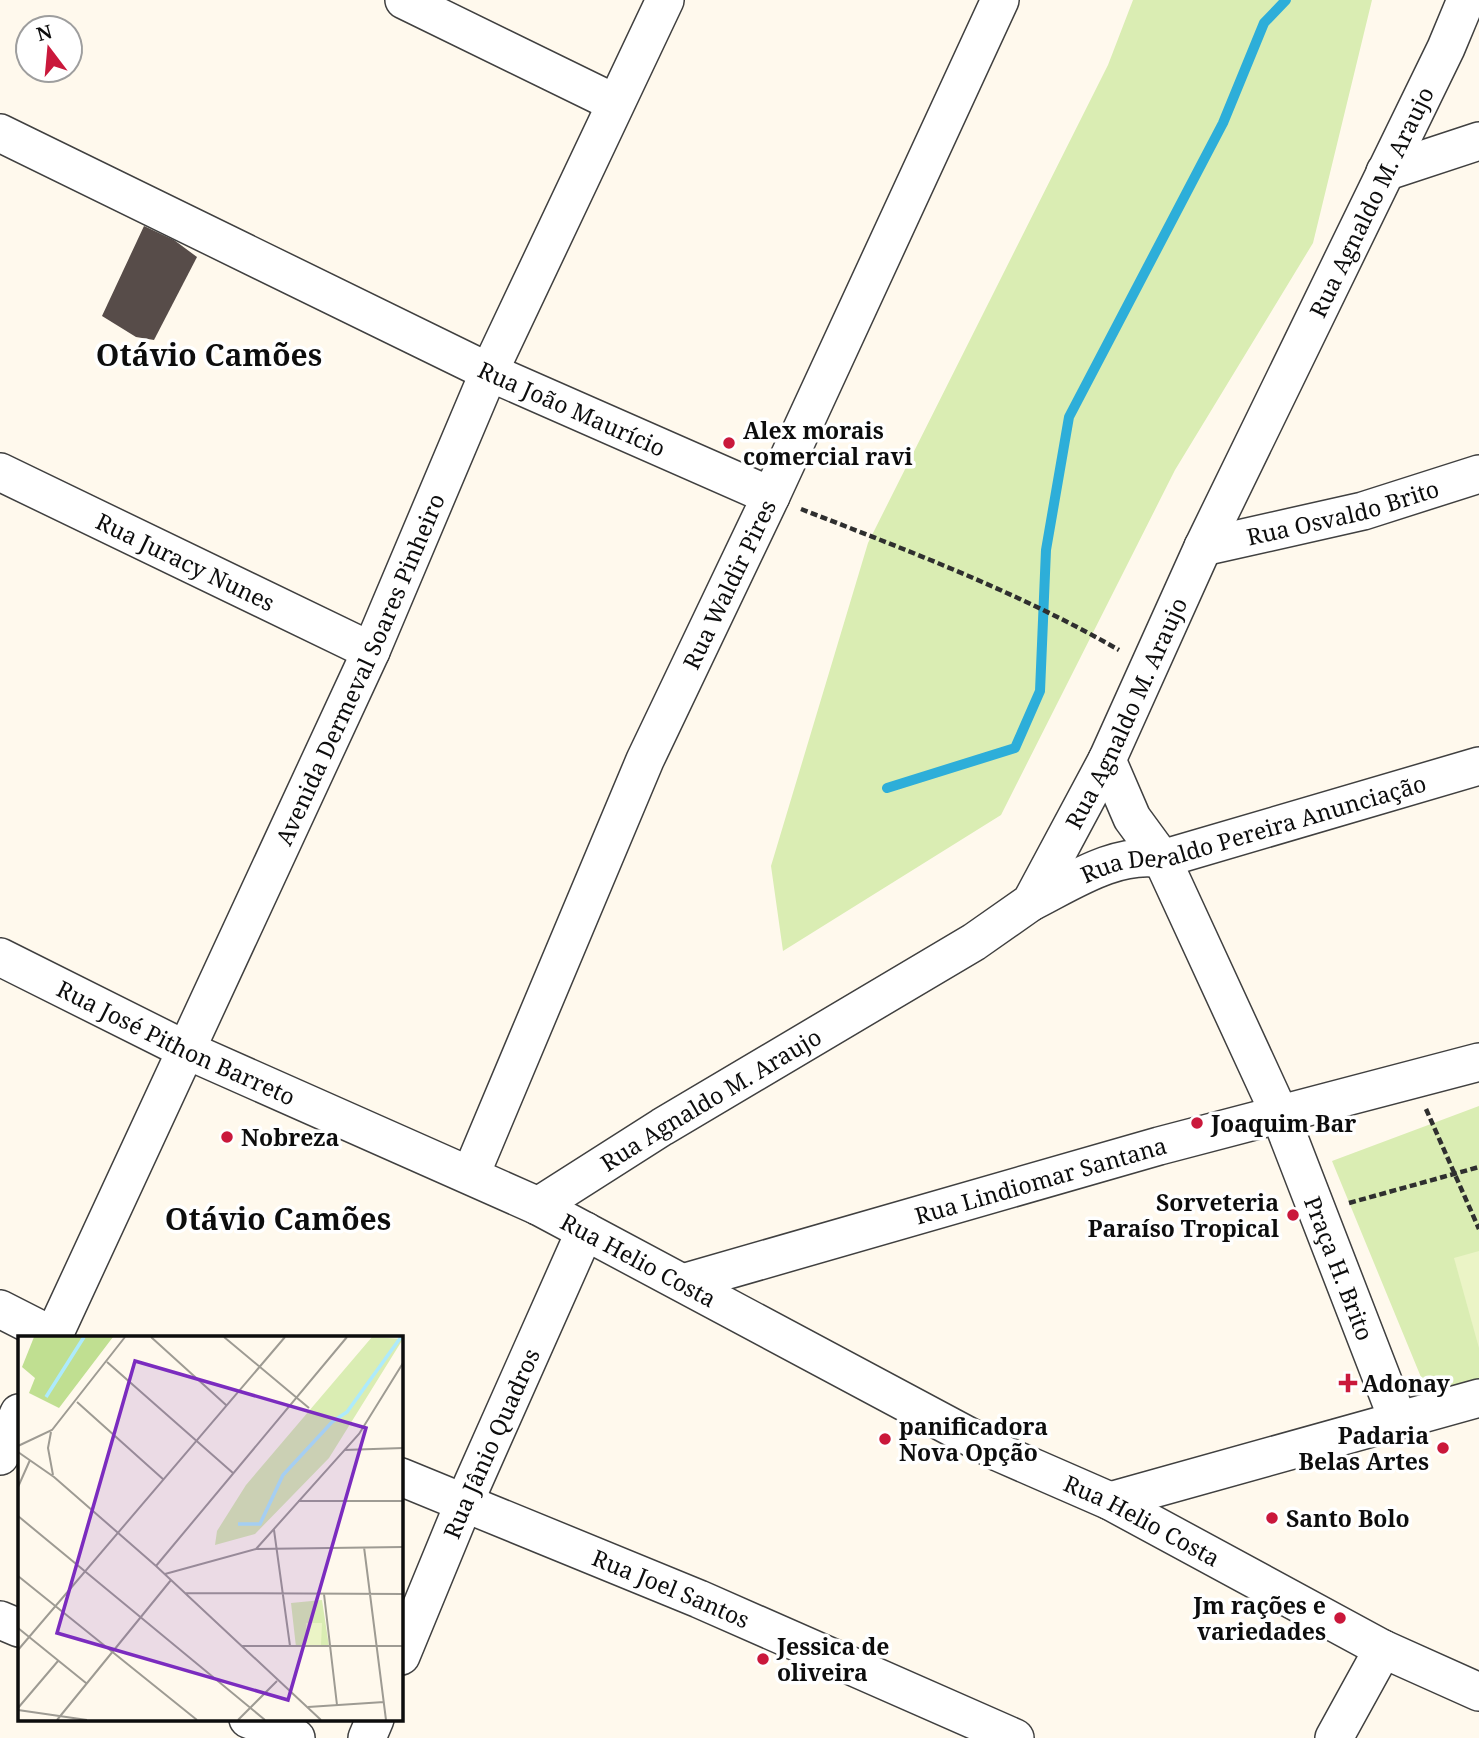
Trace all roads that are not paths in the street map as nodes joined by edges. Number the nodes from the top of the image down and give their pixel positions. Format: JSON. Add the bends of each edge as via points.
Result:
{"nodes":[{"id":1,"x":404,"y":0,"type":"edge"},
{"id":2,"x":665,"y":0,"type":"edge"},
{"id":3,"x":1000,"y":0,"type":"edge"},
{"id":4,"x":1466,"y":0,"type":"edge"},
{"id":5,"x":615,"y":103,"type":"junction"},
{"id":6,"x":0,"y":133,"type":"edge"},
{"id":7,"x":1479,"y":141,"type":"edge"},
{"id":8,"x":1385,"y":172,"type":"junction"},
{"id":9,"x":489,"y":372,"type":"junction"},
{"id":10,"x":0,"y":472,"type":"edge"},
{"id":11,"x":1479,"y":474,"type":"edge"},
{"id":12,"x":771,"y":496,"type":"junction"},
{"id":13,"x":1203,"y":547,"type":"junction"},
{"id":14,"x":371,"y":651,"type":"junction"},
{"id":15,"x":1107,"y":760,"type":"junction"},
{"id":16,"x":1479,"y":766,"type":"edge"},
{"id":17,"x":1163,"y":859,"type":"junction"},
{"id":18,"x":1031,"y":902,"type":"junction"},
{"id":19,"x":0,"y":957,"type":"edge"},
{"id":20,"x":184,"y":1049,"type":"junction"},
{"id":21,"x":1479,"y":1062,"type":"edge"},
{"id":22,"x":1280,"y":1115,"type":"junction"},
{"id":23,"x":471,"y":1174,"type":"junction"},
{"id":24,"x":538,"y":1206,"type":"junction"},
{"id":25,"x":585,"y":1231,"type":"junction"},
{"id":26,"x":686,"y":1282,"type":"junction"},
{"id":27,"x":0,"y":1309,"type":"edge"},
{"id":28,"x":52,"y":1336,"type":"edge"},
{"id":29,"x":54,"y":1336,"type":"edge"},
{"id":30,"x":1479,"y":1398,"type":"edge"},
{"id":31,"x":18,"y":1415,"type":"edge"},
{"id":32,"x":1398,"y":1420,"type":"junction"},
{"id":33,"x":0,"y":1456,"type":"edge"},
{"id":34,"x":402,"y":1477,"type":"edge"},
{"id":35,"x":1111,"y":1502,"type":"junction"},
{"id":36,"x":464,"y":1503,"type":"junction"},
{"id":37,"x":0,"y":1620,"type":"edge"},
{"id":38,"x":18,"y":1628,"type":"edge"},
{"id":39,"x":1383,"y":1649,"type":"junction"},
{"id":40,"x":402,"y":1654,"type":"edge"},
{"id":41,"x":1479,"y":1692,"type":"edge"},
{"id":42,"x":251,"y":1720,"type":"edge"},
{"id":43,"x":375,"y":1720,"type":"edge"},
{"id":44,"x":296,"y":1738,"type":"edge"},
{"id":45,"x":367,"y":1738,"type":"edge"},
{"id":46,"x":1015,"y":1738,"type":"edge"},
{"id":47,"x":1334,"y":1738,"type":"edge"}],
"edges":[{"from":1,"to":5,"type":"street"},
{"from":2,"to":5,"type":"street","name":"Avenida Dermeval Soares Pinheiro"},
{"from":3,"to":12,"type":"street","name":"Rua Waldir Pires"},
{"from":4,"to":8,"type":"street","name":"Rua Agnaldo M. Araujo"},
{"from":5,"to":9,"type":"street","name":"Avenida Dermeval Soares Pinheiro"},
{"from":6,"to":9,"type":"street","name":"Rua João Maurício"},
{"from":7,"to":8,"type":"street"},
{"from":8,"to":13,"type":"street","name":"Rua Agnaldo M. Araujo"},
{"from":9,"to":12,"type":"street","name":"Rua João Maurício"},
{"from":9,"to":14,"type":"street","name":"Avenida Dermeval Soares Pinheiro"},
{"from":10,"to":14,"type":"street","name":"Rua Juracy Nunes"},
{"from":11,"to":13,"type":"street","name":"Rua Osvaldo Brito","via":[[1363,511]]},
{"from":12,"to":23,"type":"street","name":"Rua Waldir Pires","via":[[639,771]]},
{"from":13,"to":15,"type":"street","name":"Rua Agnaldo M. Araujo"},
{"from":14,"to":20,"type":"street","name":"Avenida Dermeval Soares Pinheiro"},
{"from":15,"to":17,"type":"street","name":"Praça H. Brito","via":[[1132,818]]},
{"from":15,"to":18,"type":"street","name":"Rua Agnaldo M. Araujo"},
{"from":16,"to":17,"type":"street","name":"Rua Deraldo Pereira Anunciação"},
{"from":17,"to":18,"type":"street","name":"Rua Deraldo Pereira Anunciação","via":[[1118,862]]},
{"from":17,"to":22,"type":"street","name":"Praça H. Brito"},
{"from":18,"to":24,"type":"street","name":"Rua Agnaldo M. Araujo","via":[[974,942],[662,1126]]},
{"from":19,"to":20,"type":"street","name":"Rua José Pithon Barreto"},
{"from":20,"to":23,"type":"street","name":"Rua José Pithon Barreto"},
{"from":20,"to":29,"type":"street","name":"Avenida Dermeval Soares Pinheiro"},
{"from":21,"to":22,"type":"street","name":"Rua Lindiomar Santana"},
{"from":22,"to":26,"type":"street","name":"Rua Lindiomar Santana"},
{"from":22,"to":32,"type":"street","name":"Praça H. Brito"},
{"from":23,"to":24,"type":"street","name":"Rua Helio Costa"},
{"from":24,"to":25,"type":"street","name":"Rua Helio Costa"},
{"from":25,"to":26,"type":"street","name":"Rua Helio Costa"},
{"from":25,"to":36,"type":"street","name":"Rua Jânio Quadros"},
{"from":26,"to":35,"type":"street","name":"Rua Helio Costa","via":[[1000,1453]]},
{"from":27,"to":28,"type":"street"},
{"from":30,"to":32,"type":"street"},
{"from":31,"to":33,"type":"street"},
{"from":32,"to":35,"type":"street"},
{"from":34,"to":36,"type":"street","name":"Rua Joel Santos"},
{"from":35,"to":39,"type":"street","name":"Rua Helio Costa"},
{"from":36,"to":40,"type":"street","name":"Rua Jânio Quadros"},
{"from":36,"to":46,"type":"street","name":"Rua Joel Santos","via":[[775,1631]]},
{"from":37,"to":38,"type":"street"},
{"from":39,"to":41,"type":"street","name":"Rua Helio Costa"},
{"from":39,"to":47,"type":"street"},
{"from":42,"to":44,"type":"street"},
{"from":43,"to":45,"type":"street"}]}
